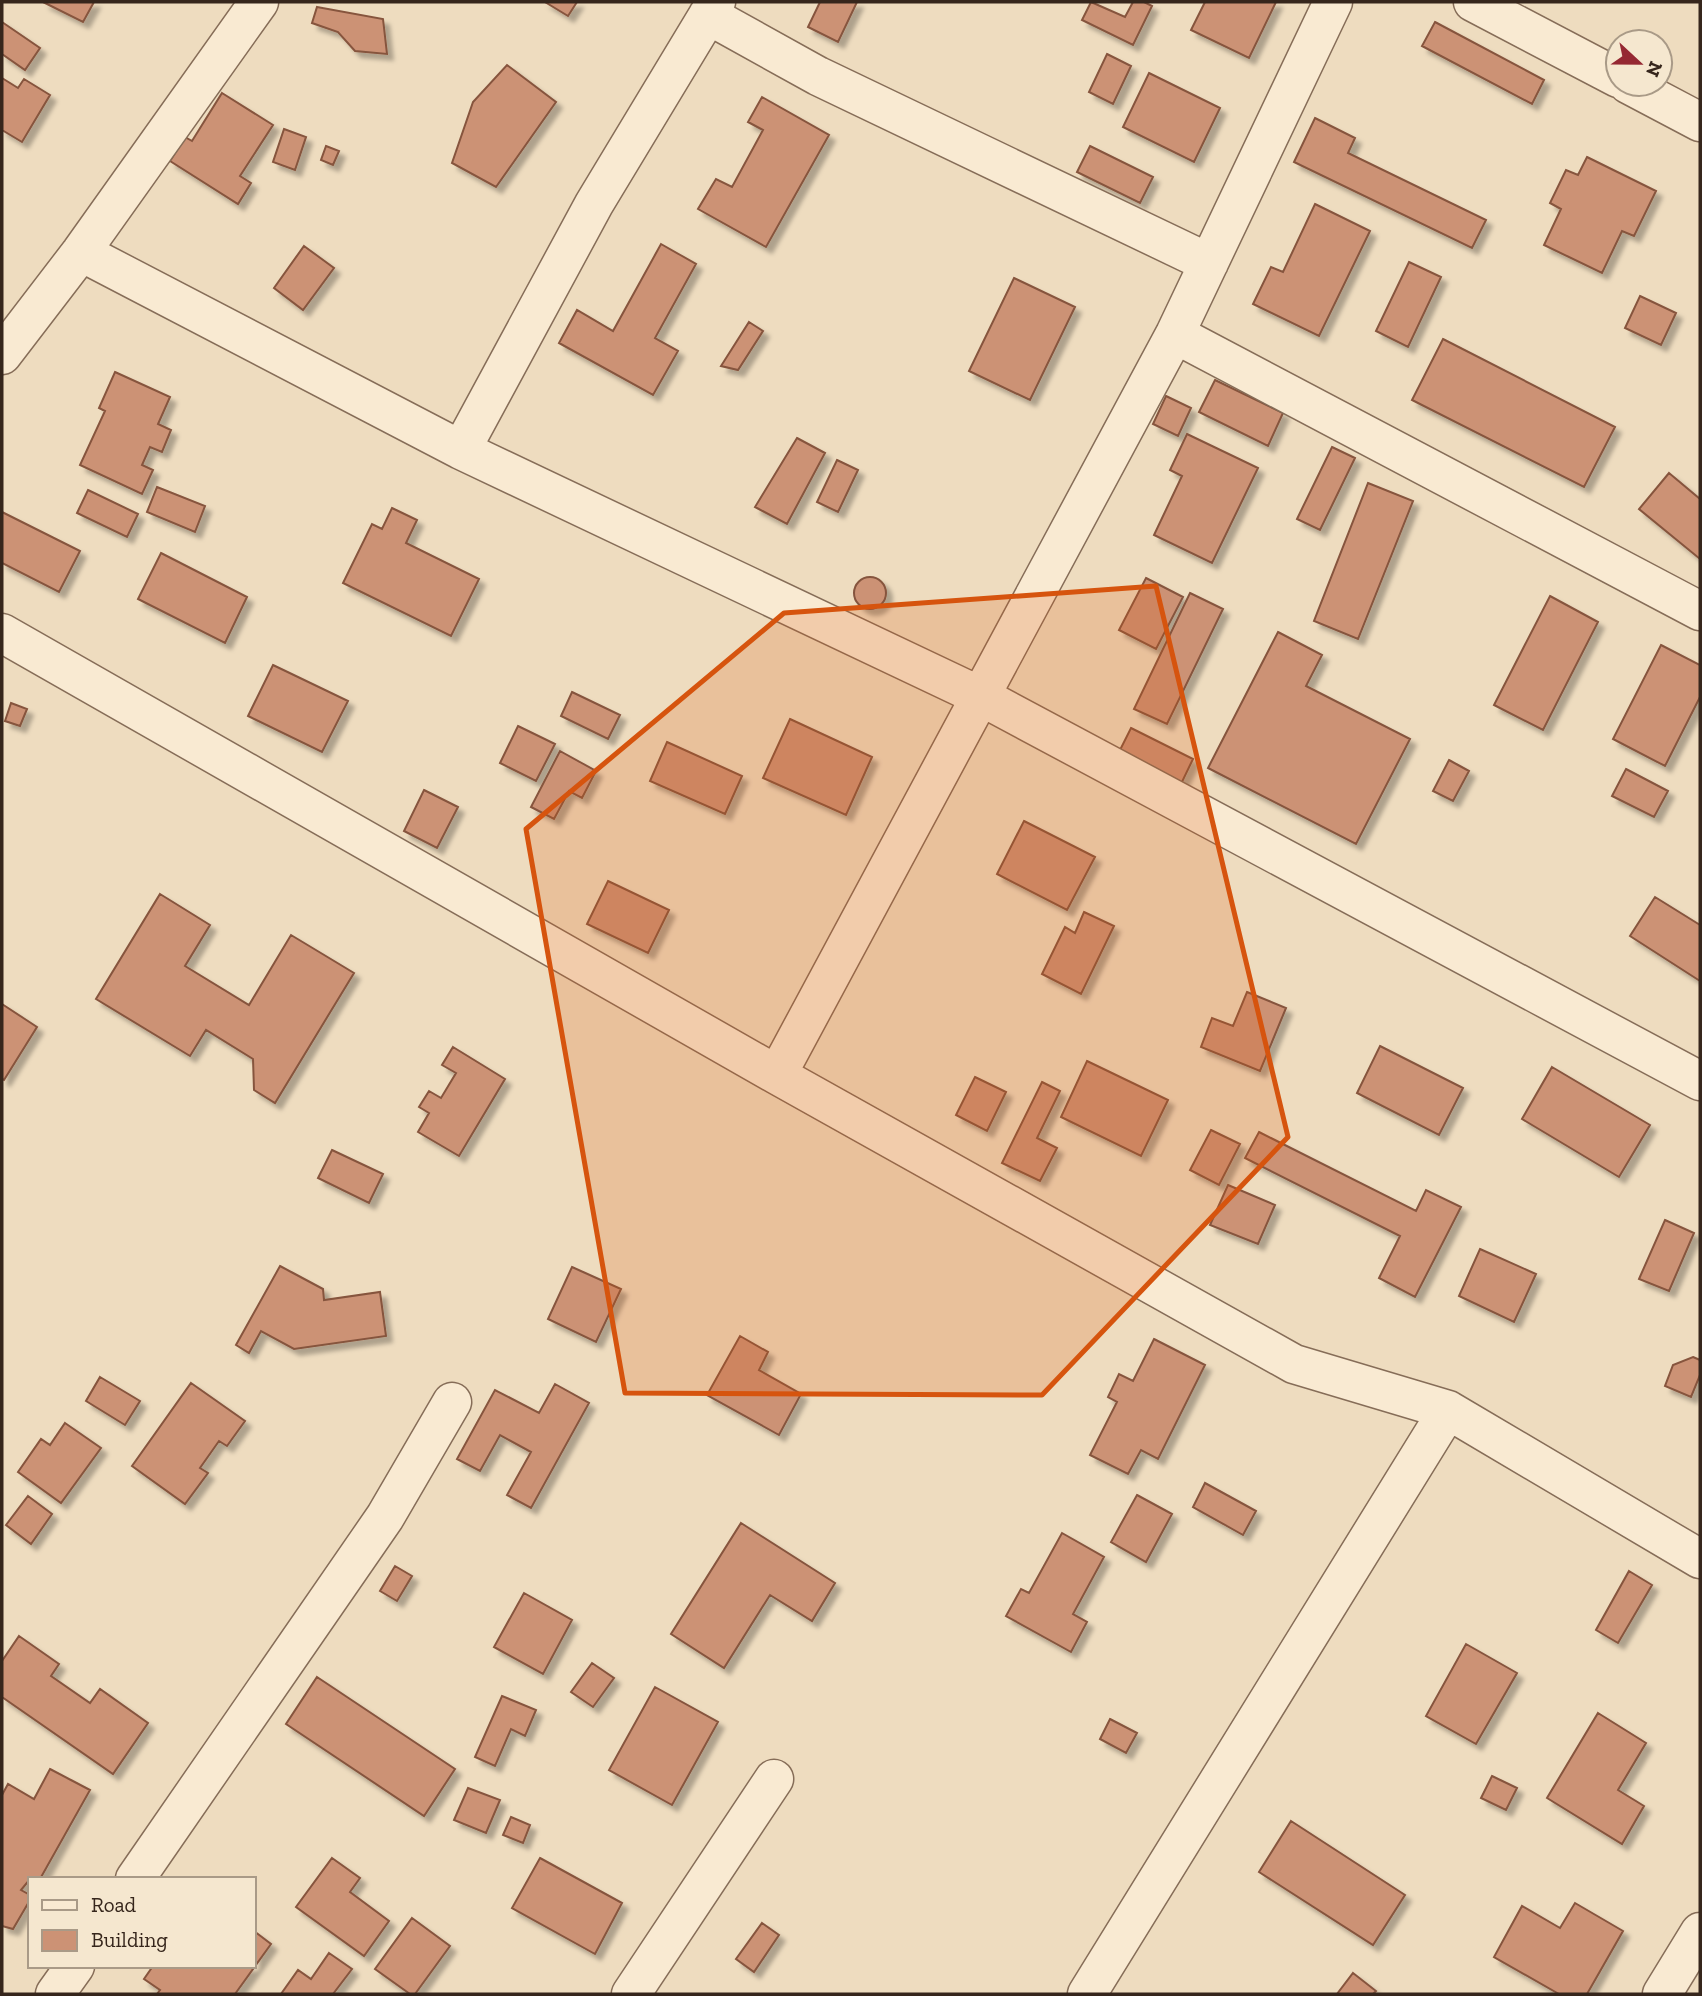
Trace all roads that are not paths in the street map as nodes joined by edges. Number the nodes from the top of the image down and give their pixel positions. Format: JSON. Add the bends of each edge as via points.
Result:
{"nodes":[{"id":1,"x":259,"y":2,"type":"edge"},
{"id":2,"x":1333,"y":2,"type":"edge"},
{"id":3,"x":1473,"y":2,"type":"edge"},
{"id":4,"x":712,"y":9,"type":"edge"},
{"id":5,"x":1604,"y":71,"type":"edge"},
{"id":6,"x":1655,"y":98,"type":"edge"},
{"id":7,"x":1700,"y":122,"type":"edge"},
{"id":8,"x":81,"y":252,"type":"junction"},
{"id":9,"x":1209,"y":263,"type":"junction"},
{"id":10,"x":1175,"y":334,"type":"junction"},
{"id":11,"x":2,"y":355,"type":"edge"},
{"id":12,"x":461,"y":450,"type":"junction"},
{"id":13,"x":1700,"y":611,"type":"edge"},
{"id":14,"x":2,"y":634,"type":"edge"},
{"id":15,"x":982,"y":697,"type":"junction"},
{"id":16,"x":777,"y":1076,"type":"junction"},
{"id":17,"x":1700,"y":1081,"type":"edge"},
{"id":18,"x":452,"y":1402,"type":"dead end"},
{"id":19,"x":1448,"y":1410,"type":"junction"},
{"id":20,"x":1700,"y":1559,"type":"edge"},
{"id":21,"x":774,"y":1779,"type":"dead end"},
{"id":22,"x":136,"y":1877,"type":"edge"},
{"id":23,"x":1700,"y":1932,"type":"edge"},
{"id":24,"x":74,"y":1968,"type":"edge"},
{"id":25,"x":55,"y":1994,"type":"edge"},
{"id":26,"x":631,"y":1994,"type":"edge"},
{"id":27,"x":1087,"y":1994,"type":"edge"},
{"id":28,"x":1662,"y":1994,"type":"edge"}],
"edges":[{"from":1,"to":8,"type":"street"},
{"from":2,"to":9,"type":"street"},
{"from":3,"to":5,"type":"street"},
{"from":4,"to":9,"type":"street","via":[[818,76]]},
{"from":4,"to":12,"type":"street","via":[[594,204]]},
{"from":6,"to":7,"type":"street"},
{"from":8,"to":11,"type":"street"},
{"from":8,"to":12,"type":"street"},
{"from":9,"to":10,"type":"street"},
{"from":10,"to":13,"type":"street"},
{"from":10,"to":15,"type":"street"},
{"from":12,"to":15,"type":"street"},
{"from":14,"to":16,"type":"street"},
{"from":15,"to":16,"type":"street"},
{"from":15,"to":17,"type":"street"},
{"from":16,"to":19,"type":"street","via":[[1294,1364]]},
{"from":18,"to":22,"type":"street","via":[[385,1517]]},
{"from":19,"to":20,"type":"street"},
{"from":19,"to":27,"type":"street"},
{"from":21,"to":26,"type":"street"},
{"from":23,"to":28,"type":"street"},
{"from":24,"to":25,"type":"street"}]}
